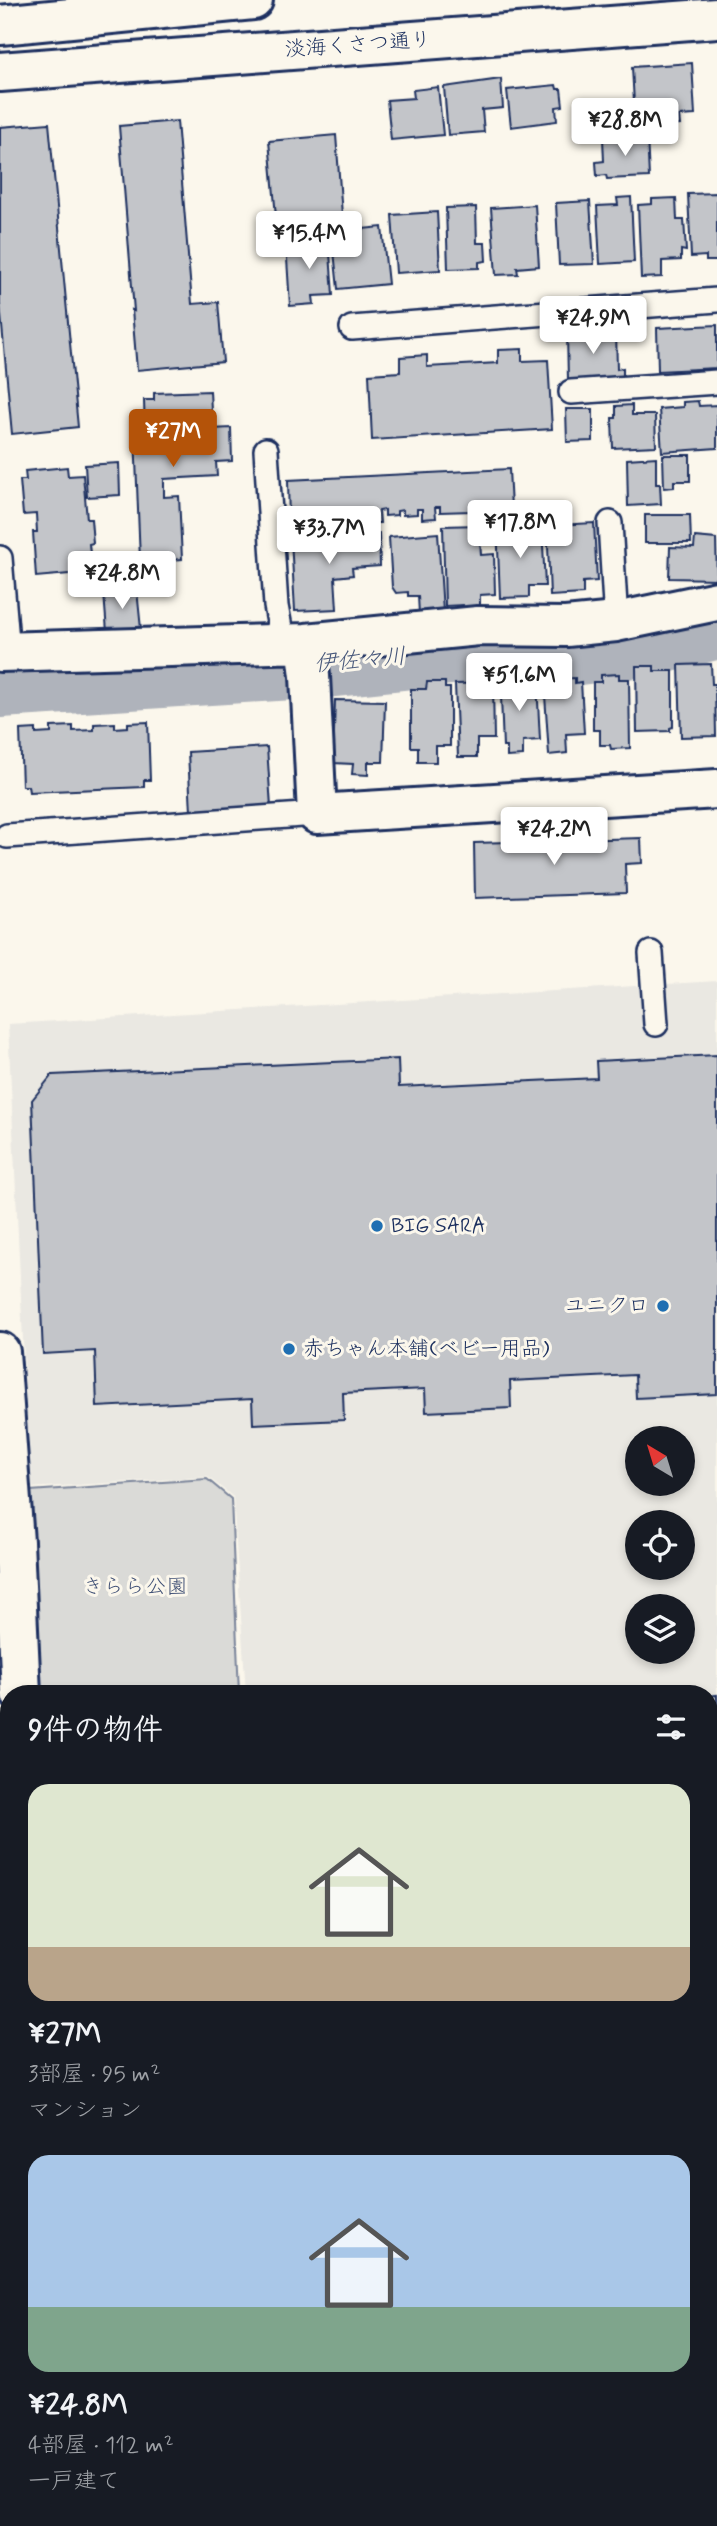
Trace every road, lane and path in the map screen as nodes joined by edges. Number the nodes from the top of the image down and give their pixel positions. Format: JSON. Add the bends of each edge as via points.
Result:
{"nodes":[{"id":1,"x":253,"y":0,"type":"edge"},
{"id":2,"x":74,"y":9,"type":"edge"},
{"id":3,"x":717,"y":18,"type":"edge"},
{"id":4,"x":0,"y":25,"type":"edge"},
{"id":5,"x":0,"y":72,"type":"edge"},
{"id":6,"x":717,"y":300,"type":"edge"},
{"id":7,"x":352,"y":328,"type":"dead end"},
{"id":8,"x":717,"y":382,"type":"edge"},
{"id":9,"x":571,"y":392,"type":"dead end"},
{"id":10,"x":266,"y":450,"type":"dead end"},
{"id":11,"x":610,"y":523,"type":"dead end"},
{"id":12,"x":0,"y":558,"type":"edge"},
{"id":13,"x":717,"y":601,"type":"edge"},
{"id":14,"x":616,"y":622,"type":"junction"},
{"id":15,"x":4,"y":652,"type":"edge"},
{"id":16,"x":300,"y":654,"type":"junction"},
{"id":17,"x":717,"y":789,"type":"edge"},
{"id":18,"x":317,"y":814,"type":"junction"},
{"id":19,"x":7,"y":836,"type":"dead end"},
{"id":20,"x":651,"y":953,"type":"dead end"},
{"id":21,"x":656,"y":1024,"type":"dead end"},
{"id":22,"x":0,"y":1352,"type":"edge"},
{"id":23,"x":21,"y":1685,"type":"edge"}],
"edges":[{"from":1,"to":2,"type":"street"},
{"from":2,"to":4,"type":"street"},
{"from":3,"to":5,"type":"street","name":"淡海くさつ通り"},
{"from":6,"to":7,"type":"lane"},
{"from":8,"to":9,"type":"lane"},
{"from":10,"to":16,"type":"lane","via":[[276,606]]},
{"from":11,"to":14,"type":"lane"},
{"from":12,"to":15,"type":"lane"},
{"from":13,"to":14,"type":"street"},
{"from":14,"to":16,"type":"street","via":[[566,627],[478,626]]},
{"from":15,"to":16,"type":"street"},
{"from":16,"to":18,"type":"street"},
{"from":17,"to":18,"type":"street"},
{"from":18,"to":19,"type":"lane"},
{"from":20,"to":21,"type":"lane"},
{"from":22,"to":23,"type":"street"}]}
